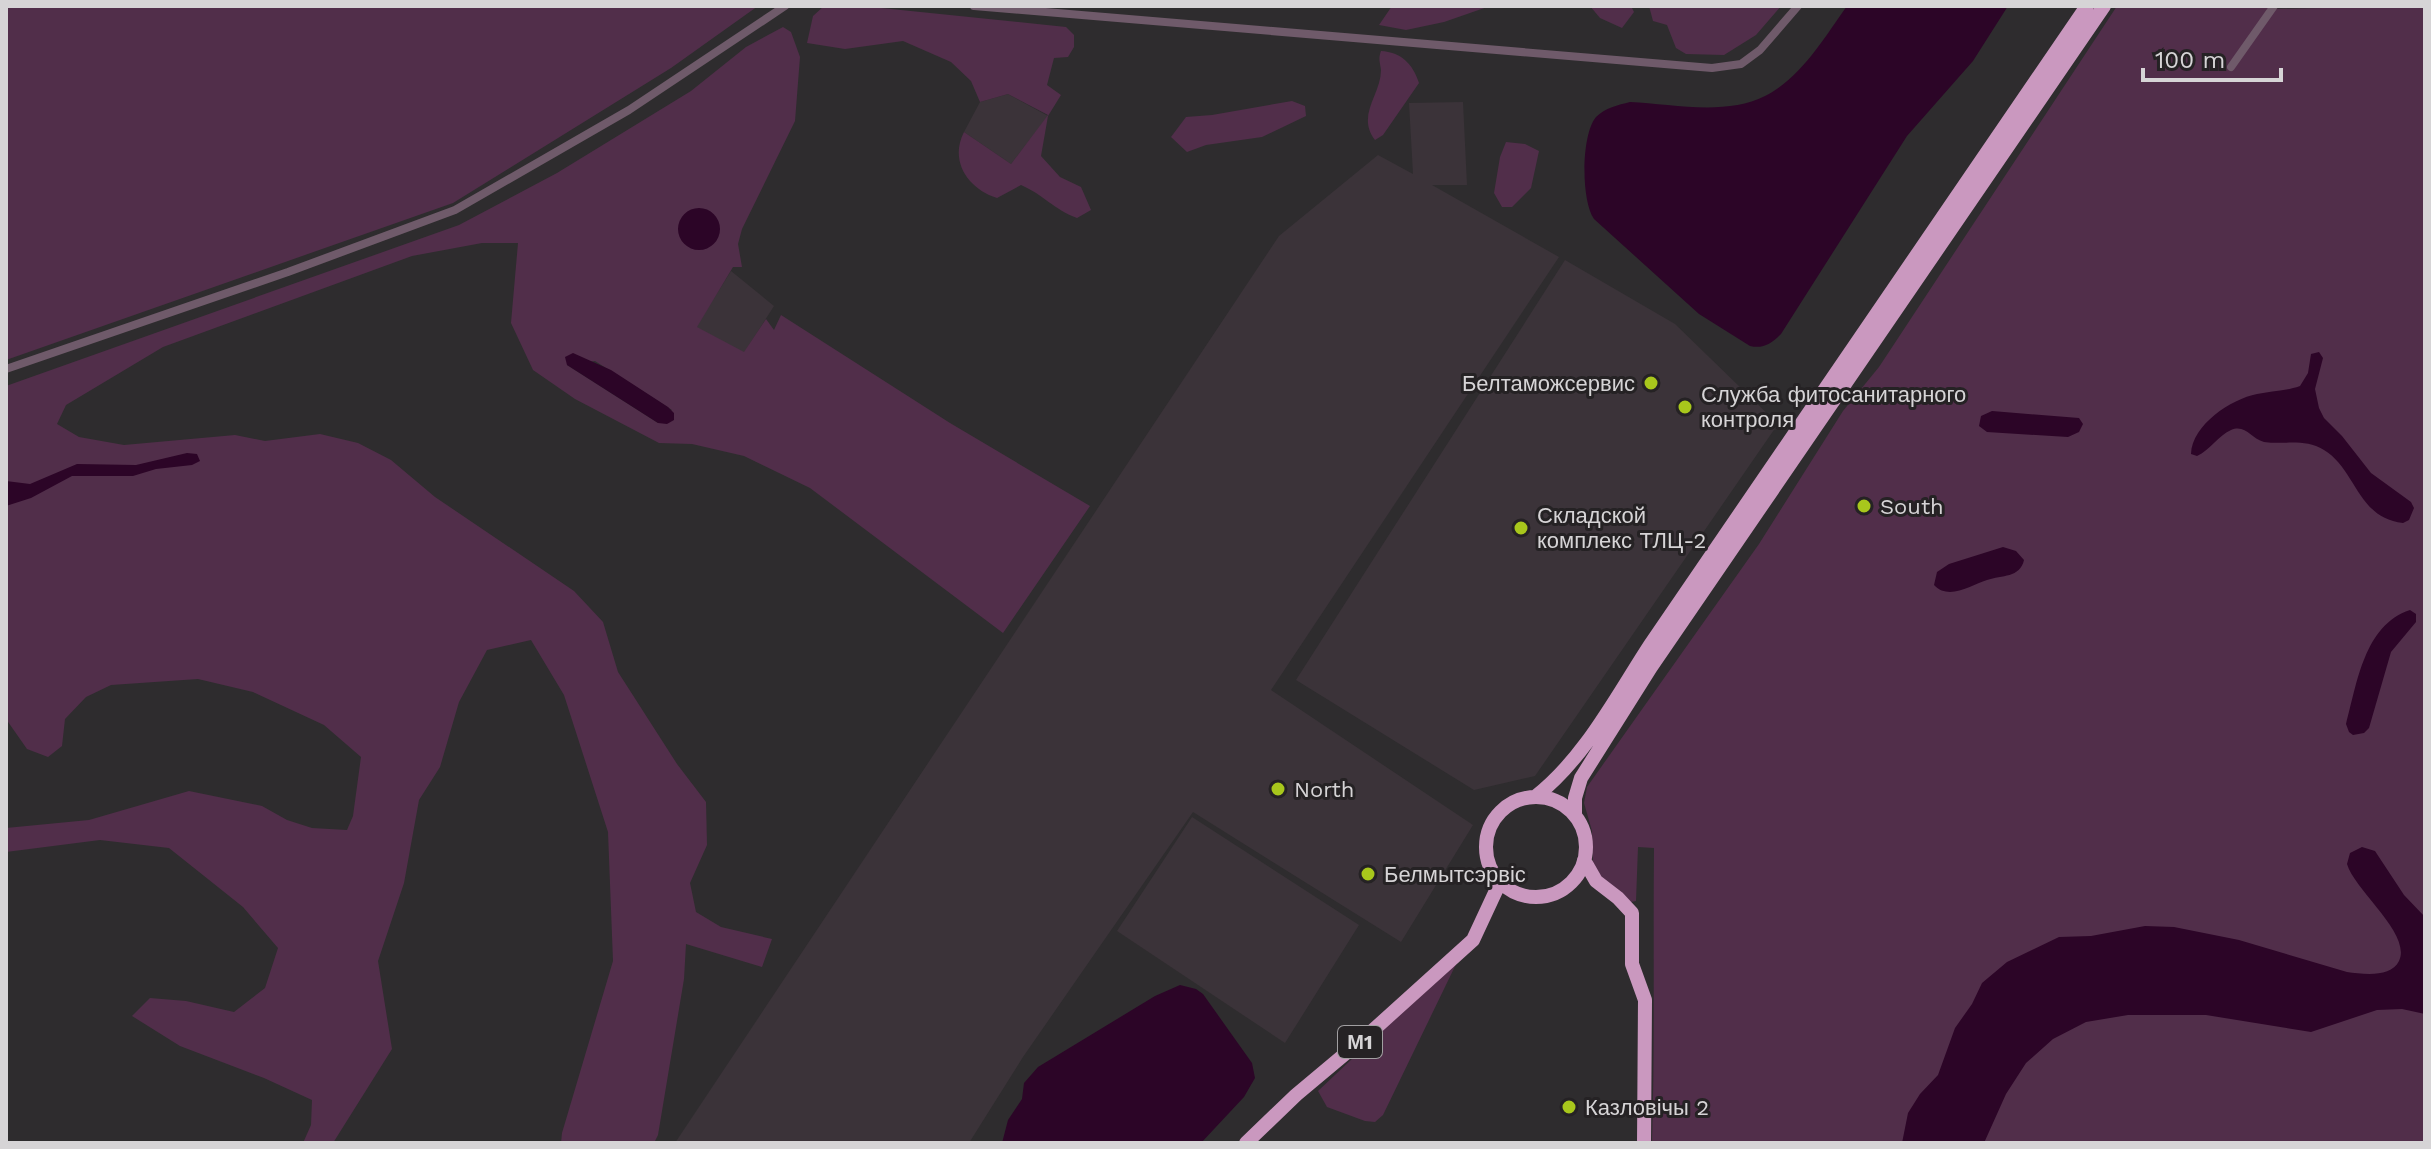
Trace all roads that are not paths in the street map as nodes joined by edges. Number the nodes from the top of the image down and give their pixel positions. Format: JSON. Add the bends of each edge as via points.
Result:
{"nodes":[{"id":1,"x":785,"y":6,"type":"edge"},
{"id":2,"x":974,"y":6,"type":"edge"},
{"id":3,"x":1798,"y":6,"type":"edge"},
{"id":4,"x":2087,"y":6,"type":"edge"},
{"id":5,"x":2104,"y":6,"type":"edge"},
{"id":6,"x":2274,"y":6,"type":"edge"},
{"id":7,"x":2231,"y":67,"type":"dead end"},
{"id":8,"x":6,"y":369,"type":"edge"},
{"id":9,"x":1535,"y":797,"type":"junction"},
{"id":10,"x":1575,"y":815,"type":"junction"},
{"id":11,"x":1584,"y":860,"type":"junction"},
{"id":12,"x":1500,"y":882,"type":"junction"},
{"id":13,"x":1246,"y":1143,"type":"edge"},
{"id":14,"x":1644,"y":1143,"type":"edge"}],
"edges":[{"from":1,"to":8,"type":"street","via":[[629,110],[455,210]]},
{"from":2,"to":3,"type":"street","via":[[1712,68],[1741,64]]},
{"from":4,"to":9,"type":"highway","via":[[1602,718],[1559,776]]},
{"from":5,"to":10,"type":"highway","via":[[1651,667],[1581,778]]},
{"from":6,"to":7,"type":"street"},
{"from":9,"to":10,"type":"highway","via":[[1556,800]]},
{"from":9,"to":12,"type":"highway","via":[[1507,806],[1488,830],[1487,858]]},
{"from":10,"to":11,"type":"highway","via":[[1585,832]]},
{"from":11,"to":12,"type":"highway","via":[[1573,882],[1550,895],[1523,895]]},
{"from":11,"to":14,"type":"highway","via":[[1596,881],[1632,913],[1632,964],[1645,1000]]},
{"from":12,"to":13,"type":"highway","number":"М1","via":[[1473,940]]}]}
